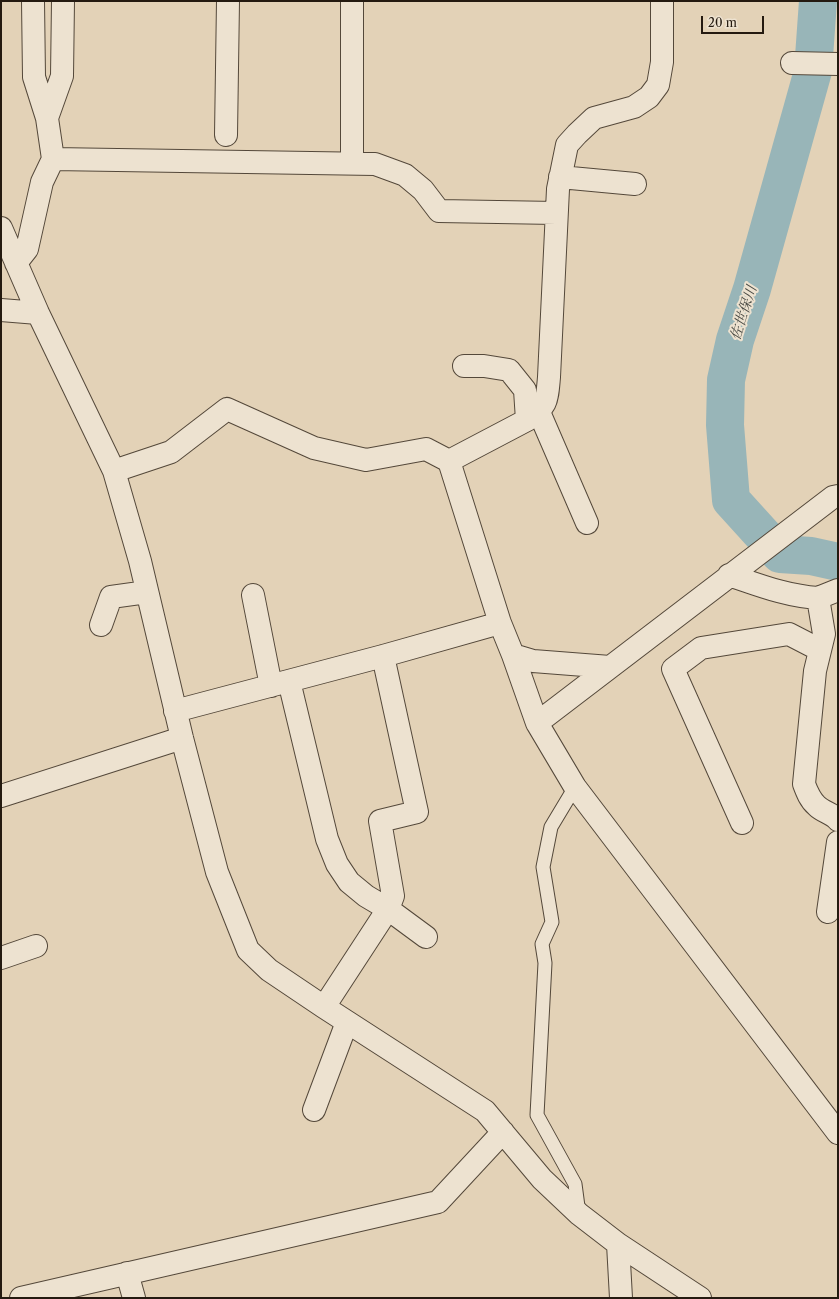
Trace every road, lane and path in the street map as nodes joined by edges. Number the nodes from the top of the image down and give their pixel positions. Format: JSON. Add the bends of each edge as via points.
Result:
{"nodes":[{"id":1,"x":33,"y":1,"type":"edge"},
{"id":2,"x":63,"y":1,"type":"edge"},
{"id":3,"x":228,"y":1,"type":"edge"},
{"id":4,"x":352,"y":1,"type":"edge"},
{"id":5,"x":662,"y":1,"type":"edge"},
{"id":6,"x":792,"y":63,"type":"dead end"},
{"id":7,"x":838,"y":64,"type":"edge"},
{"id":8,"x":47,"y":118,"type":"junction"},
{"id":9,"x":226,"y":135,"type":"dead end"},
{"id":10,"x":53,"y":159,"type":"junction"},
{"id":11,"x":352,"y":163,"type":"junction"},
{"id":12,"x":560,"y":177,"type":"junction"},
{"id":13,"x":635,"y":184,"type":"dead end"},
{"id":14,"x":556,"y":213,"type":"junction"},
{"id":15,"x":1,"y":228,"type":"edge"},
{"id":16,"x":16,"y":263,"type":"junction"},
{"id":17,"x":1,"y":310,"type":"edge"},
{"id":18,"x":38,"y":313,"type":"junction"},
{"id":19,"x":464,"y":366,"type":"dead end"},
{"id":20,"x":533,"y":416,"type":"junction"},
{"id":21,"x":449,"y":461,"type":"junction"},
{"id":22,"x":114,"y":471,"type":"junction"},
{"id":23,"x":835,"y":497,"type":"edge"},
{"id":24,"x":587,"y":523,"type":"dead end"},
{"id":25,"x":730,"y":575,"type":"junction"},
{"id":26,"x":838,"y":590,"type":"edge"},
{"id":27,"x":147,"y":592,"type":"junction"},
{"id":28,"x":252,"y":595,"type":"dead end"},
{"id":29,"x":818,"y":598,"type":"junction"},
{"id":30,"x":500,"y":623,"type":"junction"},
{"id":31,"x":101,"y":625,"type":"dead end"},
{"id":32,"x":820,"y":650,"type":"junction"},
{"id":33,"x":513,"y":655,"type":"junction"},
{"id":34,"x":383,"y":656,"type":"junction"},
{"id":35,"x":610,"y":667,"type":"junction"},
{"id":36,"x":280,"y":684,"type":"junction"},
{"id":37,"x":175,"y":711,"type":"junction"},
{"id":38,"x":537,"y":723,"type":"junction"},
{"id":39,"x":182,"y":738,"type":"junction"},
{"id":40,"x":575,"y":787,"type":"junction"},
{"id":41,"x":1,"y":796,"type":"edge"},
{"id":42,"x":838,"y":820,"type":"edge"},
{"id":43,"x":742,"y":823,"type":"dead end"},
{"id":44,"x":838,"y":842,"type":"edge"},
{"id":45,"x":388,"y":909,"type":"junction"},
{"id":46,"x":828,"y":912,"type":"dead end"},
{"id":47,"x":426,"y":937,"type":"dead end"},
{"id":48,"x":36,"y":946,"type":"dead end"},
{"id":49,"x":1,"y":958,"type":"edge"},
{"id":50,"x":324,"y":1007,"type":"junction"},
{"id":51,"x":347,"y":1022,"type":"junction"},
{"id":52,"x":314,"y":1110,"type":"dead end"},
{"id":53,"x":503,"y":1132,"type":"junction"},
{"id":54,"x":838,"y":1133,"type":"edge"},
{"id":55,"x":579,"y":1214,"type":"junction"},
{"id":56,"x":618,"y":1244,"type":"junction"},
{"id":57,"x":127,"y":1273,"type":"junction"},
{"id":58,"x":20,"y":1298,"type":"edge"},
{"id":59,"x":134,"y":1298,"type":"edge"},
{"id":60,"x":621,"y":1298,"type":"edge"},
{"id":61,"x":700,"y":1298,"type":"edge"}],
"edges":[{"from":1,"to":8,"type":"street","via":[[34,77]]},
{"from":2,"to":8,"type":"street","via":[[62,76]]},
{"from":3,"to":9,"type":"street"},
{"from":4,"to":11,"type":"street"},
{"from":5,"to":12,"type":"street","via":[[662,62],[658,85],[650,97],[634,107],[594,118],[567,145]]},
{"from":6,"to":7,"type":"street"},
{"from":8,"to":10,"type":"street"},
{"from":10,"to":11,"type":"street"},
{"from":10,"to":16,"type":"street","via":[[42,182],[27,249]]},
{"from":11,"to":14,"type":"street","via":[[375,164],[405,175],[423,190],[439,211]]},
{"from":12,"to":13,"type":"street"},
{"from":12,"to":14,"type":"street"},
{"from":14,"to":20,"type":"street","via":[[547,400]]},
{"from":15,"to":16,"type":"street"},
{"from":16,"to":18,"type":"street"},
{"from":17,"to":18,"type":"street"},
{"from":18,"to":22,"type":"street"},
{"from":19,"to":20,"type":"street","via":[[509,370],[525,390]]},
{"from":20,"to":21,"type":"street"},
{"from":20,"to":24,"type":"street"},
{"from":21,"to":22,"type":"street","via":[[426,449],[366,460],[314,448],[227,409],[171,452]]},
{"from":21,"to":30,"type":"street"},
{"from":22,"to":27,"type":"street"},
{"from":23,"to":25,"type":"street"},
{"from":25,"to":29,"type":"street","via":[[798,596]]},
{"from":25,"to":35,"type":"street"},
{"from":26,"to":29,"type":"street"},
{"from":27,"to":31,"type":"street","via":[[111,597]]},
{"from":27,"to":37,"type":"street"},
{"from":28,"to":36,"type":"street"},
{"from":29,"to":32,"type":"street","via":[[824,634]]},
{"from":30,"to":33,"type":"street"},
{"from":30,"to":34,"type":"street"},
{"from":32,"to":42,"type":"street","via":[[815,671],[804,784],[817,806]]},
{"from":32,"to":43,"type":"street","via":[[790,634],[701,648],[673,669]]},
{"from":33,"to":35,"type":"street","via":[[533,661]]},
{"from":33,"to":38,"type":"street"},
{"from":34,"to":36,"type":"street"},
{"from":34,"to":45,"type":"street","via":[[417,812],[380,821],[393,896]]},
{"from":35,"to":38,"type":"street"},
{"from":36,"to":37,"type":"street"},
{"from":36,"to":45,"type":"street","via":[[337,864],[349,882]]},
{"from":37,"to":39,"type":"street"},
{"from":38,"to":40,"type":"street"},
{"from":39,"to":41,"type":"street"},
{"from":39,"to":50,"type":"street","via":[[218,872],[248,950],[270,970]]},
{"from":40,"to":54,"type":"street"},
{"from":40,"to":55,"type":"lane","via":[[551,827],[543,867],[552,922],[542,944],[545,963],[537,1115],[575,1184]]},
{"from":44,"to":46,"type":"street"},
{"from":45,"to":47,"type":"street"},
{"from":45,"to":50,"type":"street"},
{"from":48,"to":49,"type":"street"},
{"from":50,"to":51,"type":"street"},
{"from":51,"to":52,"type":"street"},
{"from":51,"to":53,"type":"street","via":[[485,1112]]},
{"from":53,"to":55,"type":"street","via":[[542,1179]]},
{"from":53,"to":57,"type":"street","via":[[438,1202]]},
{"from":55,"to":56,"type":"street"},
{"from":56,"to":60,"type":"street"},
{"from":56,"to":61,"type":"street"},
{"from":57,"to":58,"type":"street"},
{"from":57,"to":59,"type":"street"}]}
